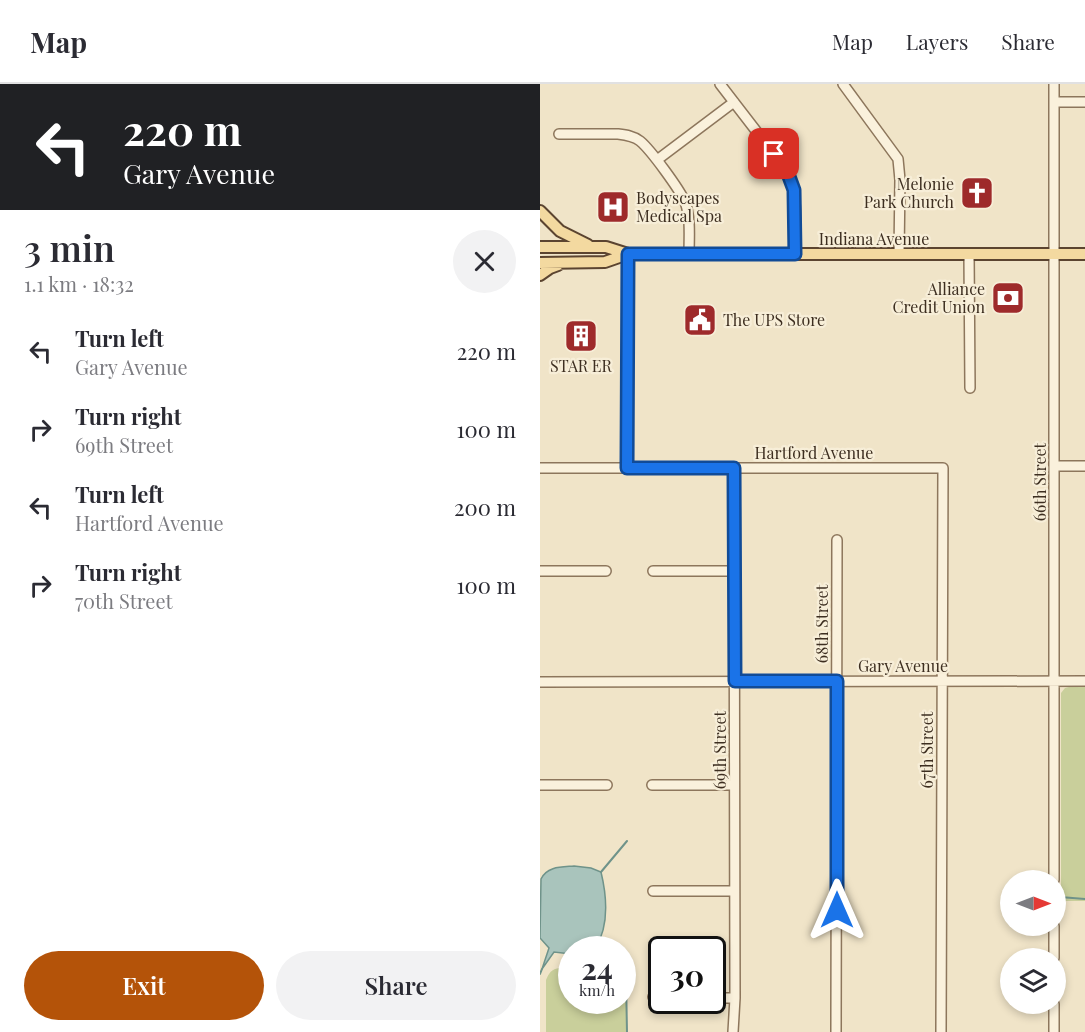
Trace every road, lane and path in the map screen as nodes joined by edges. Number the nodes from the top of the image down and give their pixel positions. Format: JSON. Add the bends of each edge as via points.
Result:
{"nodes":[{"id":1,"x":720,"y":84,"type":"edge"},
{"id":2,"x":843,"y":84,"type":"edge"},
{"id":3,"x":1054,"y":84,"type":"edge"},
{"id":4,"x":734,"y":102,"type":"junction"},
{"id":5,"x":1054,"y":102,"type":"junction"},
{"id":6,"x":1085,"y":102,"type":"edge"},
{"id":7,"x":559,"y":134,"type":"dead end"},
{"id":8,"x":657,"y":160,"type":"junction"},
{"id":9,"x":540,"y":211,"type":"edge"},
{"id":10,"x":540,"y":247,"type":"edge"},
{"id":11,"x":591,"y":247,"type":"junction"},
{"id":12,"x":628,"y":254,"type":"junction"},
{"id":13,"x":689,"y":254,"type":"junction"},
{"id":14,"x":795,"y":254,"type":"junction"},
{"id":15,"x":899,"y":254,"type":"junction"},
{"id":16,"x":969,"y":254,"type":"junction"},
{"id":17,"x":1054,"y":254,"type":"junction"},
{"id":18,"x":1085,"y":254,"type":"edge"},
{"id":19,"x":540,"y":263,"type":"edge"},
{"id":20,"x":563,"y":264,"type":"junction"},
{"id":21,"x":540,"y":275,"type":"edge"},
{"id":22,"x":970,"y":388,"type":"dead end"},
{"id":23,"x":1055,"y":466,"type":"junction"},
{"id":24,"x":1085,"y":466,"type":"edge"},
{"id":25,"x":540,"y":468,"type":"edge"},
{"id":26,"x":627,"y":468,"type":"junction"},
{"id":27,"x":734,"y":468,"type":"junction"},
{"id":28,"x":943,"y":468,"type":"joint"},
{"id":29,"x":837,"y":540,"type":"dead end"},
{"id":30,"x":540,"y":571,"type":"edge"},
{"id":31,"x":606,"y":571,"type":"dead end"},
{"id":32,"x":653,"y":571,"type":"dead end"},
{"id":33,"x":735,"y":571,"type":"junction"},
{"id":34,"x":735,"y":681,"type":"junction"},
{"id":35,"x":837,"y":681,"type":"junction"},
{"id":36,"x":942,"y":681,"type":"junction"},
{"id":37,"x":1054,"y":681,"type":"junction"},
{"id":38,"x":1085,"y":681,"type":"edge"},
{"id":39,"x":540,"y":682,"type":"edge"},
{"id":40,"x":540,"y":785,"type":"edge"},
{"id":41,"x":607,"y":785,"type":"dead end"},
{"id":42,"x":652,"y":785,"type":"dead end"},
{"id":43,"x":735,"y":785,"type":"junction"},
{"id":44,"x":1054,"y":870,"type":"edge"},
{"id":45,"x":653,"y":891,"type":"dead end"},
{"id":46,"x":735,"y":891,"type":"junction"},
{"id":47,"x":726,"y":998,"type":"edge"},
{"id":48,"x":735,"y":998,"type":"junction"},
{"id":49,"x":1054,"y":1014,"type":"edge"},
{"id":50,"x":733,"y":1032,"type":"edge"},
{"id":51,"x":836,"y":1032,"type":"edge"},
{"id":52,"x":941,"y":1032,"type":"edge"},
{"id":53,"x":1054,"y":1032,"type":"edge"}],
"edges":[{"from":1,"to":4,"type":"street"},
{"from":2,"to":15,"type":"street","via":[[898,159]]},
{"from":3,"to":5,"type":"street","name":"66th Street"},
{"from":4,"to":8,"type":"street"},
{"from":4,"to":14,"type":"street","via":[[791,180]]},
{"from":5,"to":6,"type":"street"},
{"from":5,"to":17,"type":"street","name":"66th Street"},
{"from":7,"to":8,"type":"street","via":[[628,135],[639,140]]},
{"from":8,"to":13,"type":"street","via":[[686,203]]},
{"from":9,"to":11,"type":"main road","via":[[560,231]]},
{"from":10,"to":11,"type":"main road","name":"Indiana Avenue"},
{"from":11,"to":12,"type":"main road","name":"Indiana Avenue"},
{"from":12,"to":13,"type":"main road","name":"Indiana Avenue"},
{"from":12,"to":20,"type":"main road","name":"Indiana Avenue","via":[[605,262]]},
{"from":12,"to":26,"type":"street"},
{"from":13,"to":14,"type":"main road","name":"Indiana Avenue"},
{"from":14,"to":15,"type":"main road","name":"Indiana Avenue"},
{"from":15,"to":16,"type":"main road","name":"Indiana Avenue"},
{"from":16,"to":17,"type":"main road","name":"Indiana Avenue"},
{"from":16,"to":22,"type":"street"},
{"from":17,"to":18,"type":"main road","name":"Indiana Avenue"},
{"from":17,"to":23,"type":"street","name":"66th Street"},
{"from":19,"to":20,"type":"main road","name":"Indiana Avenue"},
{"from":20,"to":21,"type":"main road"},
{"from":23,"to":24,"type":"street"},
{"from":23,"to":37,"type":"street","name":"66th Street"},
{"from":25,"to":26,"type":"street","name":"Hartford Avenue"},
{"from":26,"to":27,"type":"street","name":"Hartford Avenue"},
{"from":27,"to":28,"type":"street","name":"Hartford Avenue"},
{"from":27,"to":33,"type":"street","name":"69th Street"},
{"from":28,"to":36,"type":"street","name":"67th Street"},
{"from":29,"to":35,"type":"street","name":"68th Street"},
{"from":30,"to":31,"type":"street"},
{"from":32,"to":33,"type":"street"},
{"from":33,"to":34,"type":"street","name":"69th Street"},
{"from":34,"to":35,"type":"street","name":"Gary Avenue"},
{"from":34,"to":39,"type":"street","name":"Gary Avenue"},
{"from":34,"to":43,"type":"street","name":"69th Street"},
{"from":35,"to":36,"type":"street","name":"Gary Avenue"},
{"from":35,"to":51,"type":"street","name":"68th Street"},
{"from":36,"to":37,"type":"street","name":"Gary Avenue"},
{"from":36,"to":52,"type":"street","name":"67th Street"},
{"from":37,"to":38,"type":"street","name":"Gary Avenue"},
{"from":37,"to":44,"type":"street","name":"66th Street"},
{"from":40,"to":41,"type":"street"},
{"from":42,"to":43,"type":"street"},
{"from":43,"to":46,"type":"street","name":"69th Street"},
{"from":45,"to":46,"type":"street"},
{"from":46,"to":48,"type":"street","name":"69th Street"},
{"from":47,"to":48,"type":"street"},
{"from":48,"to":50,"type":"street","name":"69th Street"},
{"from":49,"to":53,"type":"street"}]}
